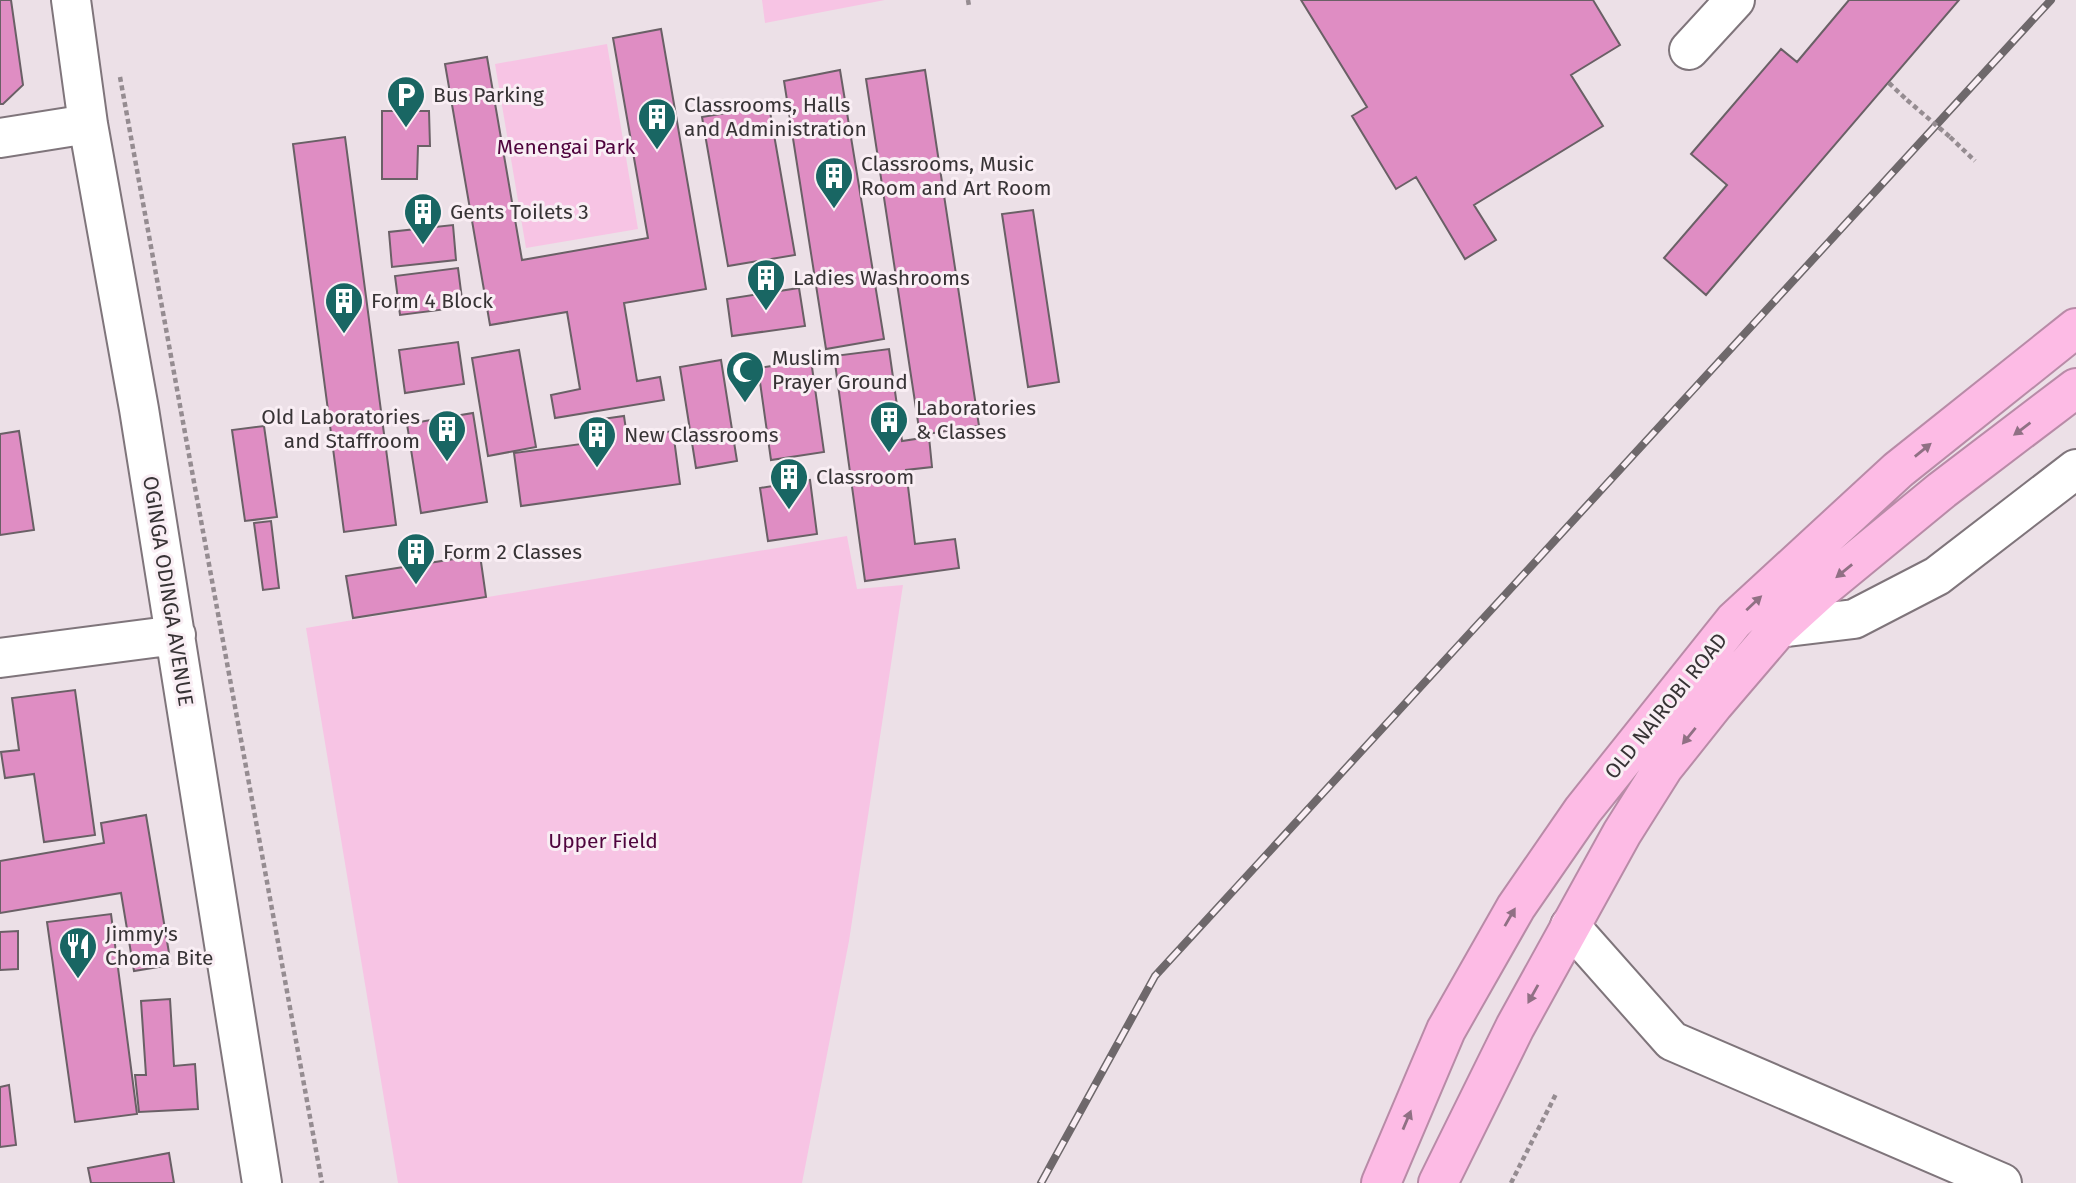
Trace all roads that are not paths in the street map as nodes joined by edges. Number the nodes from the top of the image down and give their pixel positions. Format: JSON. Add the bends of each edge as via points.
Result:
{"nodes":[{"id":1,"x":71,"y":0,"type":"edge"},
{"id":2,"x":1735,"y":0,"type":"edge"},
{"id":3,"x":1689,"y":50,"type":"dead end"},
{"id":4,"x":88,"y":124,"type":"junction"},
{"id":5,"x":0,"y":138,"type":"edge"},
{"id":6,"x":2076,"y":328,"type":"edge"},
{"id":7,"x":2076,"y":388,"type":"edge"},
{"id":8,"x":2076,"y":469,"type":"edge"},
{"id":9,"x":1779,"y":628,"type":"junction"},
{"id":10,"x":176,"y":635,"type":"junction"},
{"id":11,"x":0,"y":658,"type":"edge"},
{"id":12,"x":1570,"y":926,"type":"junction"},
{"id":13,"x":262,"y":1183,"type":"edge"},
{"id":14,"x":1381,"y":1183,"type":"edge"},
{"id":15,"x":1438,"y":1183,"type":"edge"},
{"id":16,"x":2002,"y":1183,"type":"edge"}],
"edges":[{"from":1,"to":4,"type":"street","name":"OGINGA ODINGA AVENUE"},
{"from":2,"to":3,"type":"street"},
{"from":4,"to":5,"type":"street"},
{"from":4,"to":10,"type":"street","name":"OGINGA ODINGA AVENUE"},
{"from":14,"to":6,"type":"highway","name":"OLD NAIROBI ROAD","one_way":true,"via":[[1446,1030],[1516,907],[1583,810],[1725,631],[1898,470]]},
{"from":7,"to":9,"type":"highway","name":"OLD NAIROBI ROAD","one_way":true,"via":[[1941,489]]},
{"from":8,"to":9,"type":"street","via":[[1937,576],[1854,619]]},
{"from":9,"to":12,"type":"highway","name":"OLD NAIROBI ROAD","one_way":true,"via":[[1663,768]]},
{"from":10,"to":11,"type":"street"},
{"from":10,"to":13,"type":"street","name":"OGINGA ODINGA AVENUE"},
{"from":12,"to":15,"type":"highway","name":"OLD NAIROBI ROAD","one_way":true},
{"from":12,"to":16,"type":"street","via":[[1672,1041]]}]}
